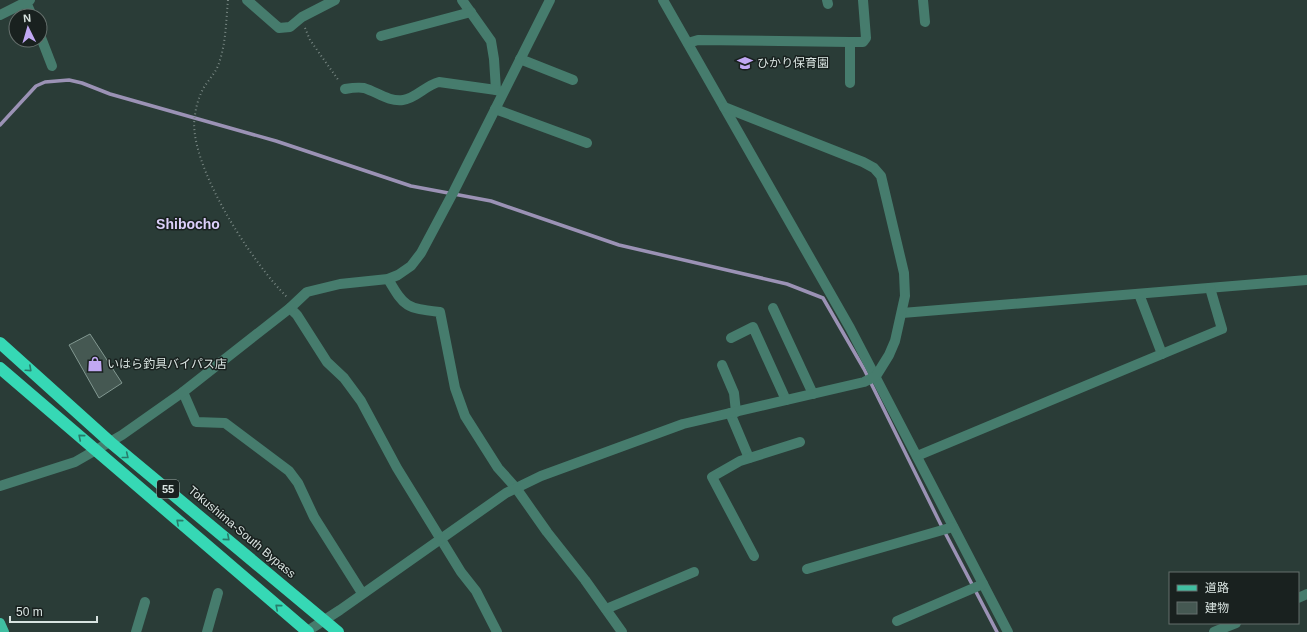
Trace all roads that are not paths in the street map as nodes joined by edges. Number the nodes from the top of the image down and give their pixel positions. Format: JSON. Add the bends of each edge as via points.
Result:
{"nodes":[{"id":1,"x":247,"y":0,"type":"edge"},
{"id":2,"x":335,"y":0,"type":"edge"},
{"id":3,"x":462,"y":0,"type":"edge"},
{"id":4,"x":550,"y":0,"type":"edge"},
{"id":5,"x":663,"y":0,"type":"edge"},
{"id":6,"x":862,"y":0,"type":"edge"},
{"id":7,"x":923,"y":0,"type":"edge"},
{"id":8,"x":28,"y":1,"type":"edge"},
{"id":9,"x":471,"y":12,"type":"junction"},
{"id":10,"x":1,"y":15,"type":"edge"},
{"id":11,"x":925,"y":22,"type":"dead end"},
{"id":12,"x":381,"y":36,"type":"dead end"},
{"id":13,"x":850,"y":42,"type":"junction"},
{"id":14,"x":688,"y":43,"type":"junction"},
{"id":15,"x":45,"y":48,"type":"edge"},
{"id":16,"x":520,"y":59,"type":"junction"},
{"id":17,"x":52,"y":66,"type":"dead end"},
{"id":18,"x":573,"y":80,"type":"dead end"},
{"id":19,"x":850,"y":83,"type":"dead end"},
{"id":20,"x":345,"y":89,"type":"road end"},
{"id":21,"x":499,"y":91,"type":"junction"},
{"id":22,"x":724,"y":107,"type":"junction"},
{"id":23,"x":495,"y":109,"type":"junction"},
{"id":24,"x":587,"y":143,"type":"dead end"},
{"id":25,"x":388,"y":279,"type":"junction"},
{"id":26,"x":1307,"y":280,"type":"edge"},
{"id":27,"x":1210,"y":288,"type":"junction"},
{"id":28,"x":1139,"y":294,"type":"junction"},
{"id":29,"x":292,"y":306,"type":"junction"},
{"id":30,"x":773,"y":308,"type":"dead end"},
{"id":31,"x":902,"y":313,"type":"junction"},
{"id":32,"x":731,"y":338,"type":"dead end"},
{"id":33,"x":0,"y":343,"type":"edge"},
{"id":34,"x":1162,"y":354,"type":"junction"},
{"id":35,"x":722,"y":365,"type":"dead end"},
{"id":36,"x":0,"y":368,"type":"edge"},
{"id":37,"x":870,"y":379,"type":"junction"},
{"id":38,"x":183,"y":392,"type":"junction"},
{"id":39,"x":813,"y":394,"type":"junction"},
{"id":40,"x":786,"y":400,"type":"junction"},
{"id":41,"x":733,"y":412,"type":"junction"},
{"id":42,"x":110,"y":442,"type":"junction"},
{"id":43,"x":800,"y":442,"type":"dead end"},
{"id":44,"x":95,"y":450,"type":"junction"},
{"id":45,"x":917,"y":456,"type":"junction"},
{"id":46,"x":750,"y":458,"type":"junction"},
{"id":47,"x":0,"y":486,"type":"edge"},
{"id":48,"x":516,"y":488,"type":"junction"},
{"id":49,"x":946,"y":530,"type":"junction"},
{"id":50,"x":441,"y":540,"type":"junction"},
{"id":51,"x":754,"y":556,"type":"dead end"},
{"id":52,"x":807,"y":568,"type":"dead end"},
{"id":53,"x":694,"y":572,"type":"dead end"},
{"id":54,"x":977,"y":587,"type":"junction"},
{"id":55,"x":218,"y":593,"type":"dead end"},
{"id":56,"x":362,"y":593,"type":"junction"},
{"id":57,"x":145,"y":602,"type":"dead end"},
{"id":58,"x":606,"y":609,"type":"junction"},
{"id":59,"x":324,"y":619,"type":"junction"},
{"id":60,"x":897,"y":621,"type":"dead end"},
{"id":61,"x":0,"y":623,"type":"edge"},
{"id":62,"x":1234,"y":624,"type":"edge"},
{"id":63,"x":4,"y":632,"type":"edge"},
{"id":64,"x":136,"y":632,"type":"edge"},
{"id":65,"x":207,"y":632,"type":"edge"},
{"id":66,"x":307,"y":632,"type":"edge"},
{"id":67,"x":338,"y":632,"type":"edge"},
{"id":68,"x":497,"y":632,"type":"edge"},
{"id":69,"x":622,"y":632,"type":"edge"},
{"id":70,"x":1008,"y":632,"type":"edge"},
{"id":71,"x":1214,"y":632,"type":"edge"}],
"edges":[{"from":1,"to":2,"type":"street","via":[[279,28],[290,27],[302,17]]},
{"from":3,"to":9,"type":"street"},
{"from":4,"to":16,"type":"street"},
{"from":5,"to":14,"type":"street"},
{"from":6,"to":13,"type":"street","via":[[866,38],[863,42]]},
{"from":7,"to":11,"type":"street"},
{"from":8,"to":10,"type":"street"},
{"from":9,"to":12,"type":"street"},
{"from":9,"to":21,"type":"street","via":[[491,42]]},
{"from":13,"to":14,"type":"street","via":[[698,40]]},
{"from":13,"to":19,"type":"street"},
{"from":14,"to":22,"type":"street"},
{"from":15,"to":17,"type":"street"},
{"from":16,"to":18,"type":"street"},
{"from":16,"to":21,"type":"street"},
{"from":20,"to":21,"type":"street","via":[[362,88],[388,98],[403,100],[430,84],[439,82]]},
{"from":21,"to":23,"type":"street"},
{"from":22,"to":31,"type":"street","via":[[863,162],[874,168],[881,176],[904,273],[905,296]]},
{"from":22,"to":37,"type":"street"},
{"from":23,"to":24,"type":"street"},
{"from":23,"to":25,"type":"street","via":[[421,253],[411,266]]},
{"from":25,"to":29,"type":"street","via":[[320,288],[307,292]]},
{"from":25,"to":48,"type":"street","via":[[400,300],[409,307],[440,312],[455,388],[465,416],[498,468]]},
{"from":26,"to":27,"type":"street"},
{"from":27,"to":28,"type":"street"},
{"from":27,"to":34,"type":"street","via":[[1222,329]]},
{"from":28,"to":31,"type":"street"},
{"from":28,"to":34,"type":"street"},
{"from":29,"to":38,"type":"street"},
{"from":29,"to":50,"type":"street","via":[[327,362],[344,378],[361,401],[381,441]]},
{"from":30,"to":39,"type":"street"},
{"from":31,"to":37,"type":"street","via":[[890,355]]},
{"from":32,"to":40,"type":"street","via":[[753,327]]},
{"from":33,"to":42,"type":"highway","name":"Tokushima-South Bypass","number":"55","one_way":true},
{"from":34,"to":45,"type":"street"},
{"from":35,"to":41,"type":"street","via":[[734,393]]},
{"from":44,"to":36,"type":"highway","number":"55","one_way":true},
{"from":37,"to":39,"type":"street"},
{"from":37,"to":45,"type":"street"},
{"from":38,"to":42,"type":"street","via":[[146,420]]},
{"from":38,"to":56,"type":"street","via":[[196,422],[225,423],[289,471],[314,517]]},
{"from":39,"to":40,"type":"street"},
{"from":40,"to":41,"type":"street"},
{"from":41,"to":46,"type":"street"},
{"from":41,"to":48,"type":"street","via":[[683,424],[540,476]]},
{"from":42,"to":44,"type":"street"},
{"from":42,"to":59,"type":"highway","name":"Tokushima-South Bypass","number":"55","one_way":true},
{"from":43,"to":46,"type":"street"},
{"from":44,"to":47,"type":"street","via":[[75,462]]},
{"from":66,"to":44,"type":"highway","number":"55","one_way":true},
{"from":45,"to":49,"type":"street"},
{"from":46,"to":51,"type":"street","via":[[712,477]]},
{"from":48,"to":50,"type":"street"},
{"from":48,"to":58,"type":"street"},
{"from":49,"to":52,"type":"street"},
{"from":49,"to":54,"type":"street"},
{"from":50,"to":56,"type":"street"},
{"from":50,"to":68,"type":"street","via":[[476,591]]},
{"from":53,"to":58,"type":"street"},
{"from":54,"to":60,"type":"street"},
{"from":54,"to":70,"type":"street"},
{"from":55,"to":65,"type":"street"},
{"from":56,"to":59,"type":"street"},
{"from":57,"to":64,"type":"street"},
{"from":58,"to":69,"type":"street"},
{"from":59,"to":66,"type":"street"},
{"from":59,"to":67,"type":"highway","name":"Tokushima-South Bypass","number":"55"},
{"from":61,"to":63,"type":"main road"},
{"from":62,"to":71,"type":"street"}]}
